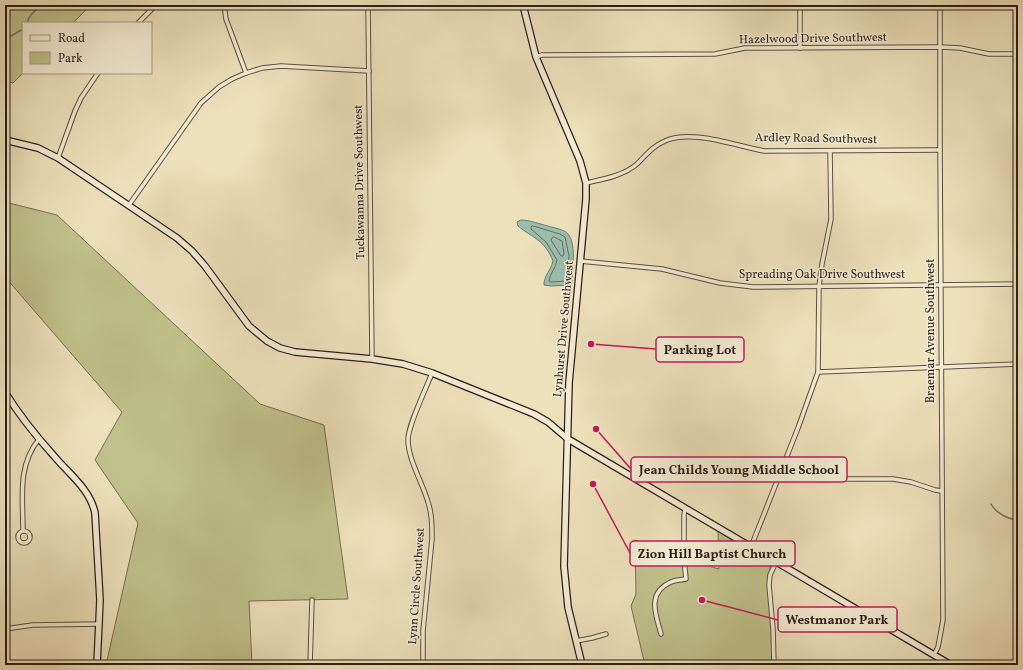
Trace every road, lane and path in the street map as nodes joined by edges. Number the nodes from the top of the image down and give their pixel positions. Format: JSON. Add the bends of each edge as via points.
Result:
{"nodes":[{"id":1,"x":156,"y":5,"type":"edge"},
{"id":2,"x":224,"y":5,"type":"edge"},
{"id":3,"x":368,"y":5,"type":"edge"},
{"id":4,"x":523,"y":5,"type":"edge"},
{"id":5,"x":800,"y":5,"type":"edge"},
{"id":6,"x":940,"y":5,"type":"edge"},
{"id":7,"x":139,"y":22,"type":"edge"},
{"id":8,"x":940,"y":47,"type":"junction"},
{"id":9,"x":800,"y":48,"type":"junction"},
{"id":10,"x":1018,"y":54,"type":"edge"},
{"id":11,"x":536,"y":57,"type":"junction"},
{"id":12,"x":369,"y":71,"type":"junction"},
{"id":13,"x":246,"y":73,"type":"junction"},
{"id":14,"x":97,"y":74,"type":"edge"},
{"id":15,"x":5,"y":140,"type":"edge"},
{"id":16,"x":940,"y":150,"type":"junction"},
{"id":17,"x":830,"y":151,"type":"junction"},
{"id":18,"x":58,"y":158,"type":"junction"},
{"id":19,"x":586,"y":183,"type":"junction"},
{"id":20,"x":129,"y":205,"type":"junction"},
{"id":21,"x":580,"y":261,"type":"junction"},
{"id":22,"x":1018,"y":284,"type":"edge"},
{"id":23,"x":941,"y":285,"type":"junction"},
{"id":24,"x":819,"y":286,"type":"junction"},
{"id":25,"x":372,"y":359,"type":"junction"},
{"id":26,"x":1018,"y":364,"type":"edge"},
{"id":27,"x":942,"y":367,"type":"junction"},
{"id":28,"x":818,"y":372,"type":"junction"},
{"id":29,"x":432,"y":373,"type":"junction"},
{"id":30,"x":5,"y":392,"type":"edge"},
{"id":31,"x":39,"y":439,"type":"junction"},
{"id":32,"x":568,"y":439,"type":"junction"},
{"id":33,"x":779,"y":477,"type":"junction"},
{"id":34,"x":942,"y":491,"type":"junction"},
{"id":35,"x":685,"y":508,"type":"junction"},
{"id":36,"x":23,"y":530,"type":"dead end"},
{"id":37,"x":751,"y":547,"type":"junction"},
{"id":38,"x":776,"y":562,"type":"junction"},
{"id":39,"x":312,"y":600,"type":"dead end"},
{"id":40,"x":99,"y":624,"type":"junction"},
{"id":41,"x":5,"y":629,"type":"edge"},
{"id":42,"x":606,"y":634,"type":"dead end"},
{"id":43,"x":661,"y":634,"type":"dead end"},
{"id":44,"x":576,"y":641,"type":"junction"},
{"id":45,"x":934,"y":655,"type":"junction"},
{"id":46,"x":97,"y":665,"type":"edge"},
{"id":47,"x":310,"y":665,"type":"edge"},
{"id":48,"x":423,"y":665,"type":"edge"},
{"id":49,"x":582,"y":665,"type":"edge"},
{"id":50,"x":774,"y":665,"type":"edge"},
{"id":51,"x":951,"y":665,"type":"edge"}],
"edges":[{"from":1,"to":7,"type":"street"},
{"from":2,"to":13,"type":"street","via":[[226,19]]},
{"from":3,"to":12,"type":"street","name":"Tuckawanna Drive Southwest"},
{"from":4,"to":11,"type":"street","name":"Lynhurst Drive Southwest"},
{"from":5,"to":9,"type":"street"},
{"from":6,"to":8,"type":"street","name":"Braemar Avenue Southwest"},
{"from":8,"to":9,"type":"street","name":"Hazelwood Drive Southwest"},
{"from":8,"to":10,"type":"street","name":"Hazelwood Drive Southwest","via":[[989,54]]},
{"from":8,"to":16,"type":"street","name":"Braemar Avenue Southwest"},
{"from":9,"to":11,"type":"street","name":"Hazelwood Drive Southwest","via":[[745,48],[715,54]]},
{"from":11,"to":19,"type":"street","name":"Lynhurst Drive Southwest","via":[[580,161]]},
{"from":12,"to":13,"type":"street","via":[[281,66]]},
{"from":12,"to":25,"type":"street","name":"Tuckawanna Drive Southwest"},
{"from":13,"to":20,"type":"street","via":[[221,86],[201,103]]},
{"from":14,"to":18,"type":"street","via":[[81,98]]},
{"from":15,"to":18,"type":"street","via":[[38,148]]},
{"from":16,"to":17,"type":"street","name":"Ardley Road Southwest"},
{"from":16,"to":23,"type":"street","name":"Braemar Avenue Southwest"},
{"from":17,"to":19,"type":"street","name":"Ardley Road Southwest","via":[[764,151],[710,139],[678,138],[656,145],[624,172]]},
{"from":17,"to":24,"type":"street","via":[[830,219]]},
{"from":18,"to":20,"type":"street"},
{"from":19,"to":21,"type":"street","name":"Lynhurst Drive Southwest"},
{"from":20,"to":25,"type":"street","via":[[192,251],[249,326],[267,341],[295,352]]},
{"from":21,"to":24,"type":"street","name":"Spreading Oak Drive Southwest","via":[[662,269],[737,286]]},
{"from":21,"to":32,"type":"street","name":"Lynhurst Drive Southwest","via":[[569,383]]},
{"from":22,"to":23,"type":"street","name":"Spreading Oak Drive Southwest"},
{"from":23,"to":24,"type":"street","name":"Spreading Oak Drive Southwest"},
{"from":23,"to":27,"type":"street","name":"Braemar Avenue Southwest"},
{"from":24,"to":28,"type":"street"},
{"from":25,"to":29,"type":"street","via":[[403,364]]},
{"from":26,"to":27,"type":"street"},
{"from":27,"to":28,"type":"street"},
{"from":27,"to":34,"type":"street","name":"Braemar Avenue Southwest"},
{"from":28,"to":33,"type":"street"},
{"from":29,"to":32,"type":"street","via":[[534,414]]},
{"from":29,"to":48,"type":"street","name":"Lynn Circle Southwest","via":[[408,440],[428,502],[432,524],[423,631]]},
{"from":30,"to":31,"type":"street"},
{"from":31,"to":36,"type":"street","via":[[24,469]]},
{"from":31,"to":40,"type":"street","via":[[87,492],[93,504]]},
{"from":32,"to":35,"type":"street"},
{"from":32,"to":44,"type":"street","name":"Lynhurst Drive Southwest","via":[[564,573]]},
{"from":33,"to":34,"type":"street","via":[[893,478]]},
{"from":33,"to":37,"type":"street"},
{"from":34,"to":45,"type":"street","name":"Braemar Avenue Southwest","via":[[943,620]]},
{"from":35,"to":37,"type":"street"},
{"from":35,"to":43,"type":"street","via":[[686,580],[671,582],[657,594],[654,605]]},
{"from":37,"to":38,"type":"street"},
{"from":38,"to":45,"type":"street"},
{"from":38,"to":50,"type":"street","via":[[769,585],[774,629]]},
{"from":39,"to":47,"type":"street"},
{"from":40,"to":41,"type":"street","via":[[33,625]]},
{"from":40,"to":46,"type":"street"},
{"from":42,"to":44,"type":"street"},
{"from":44,"to":49,"type":"street","name":"Lynhurst Drive Southwest"},
{"from":45,"to":51,"type":"street"}]}
